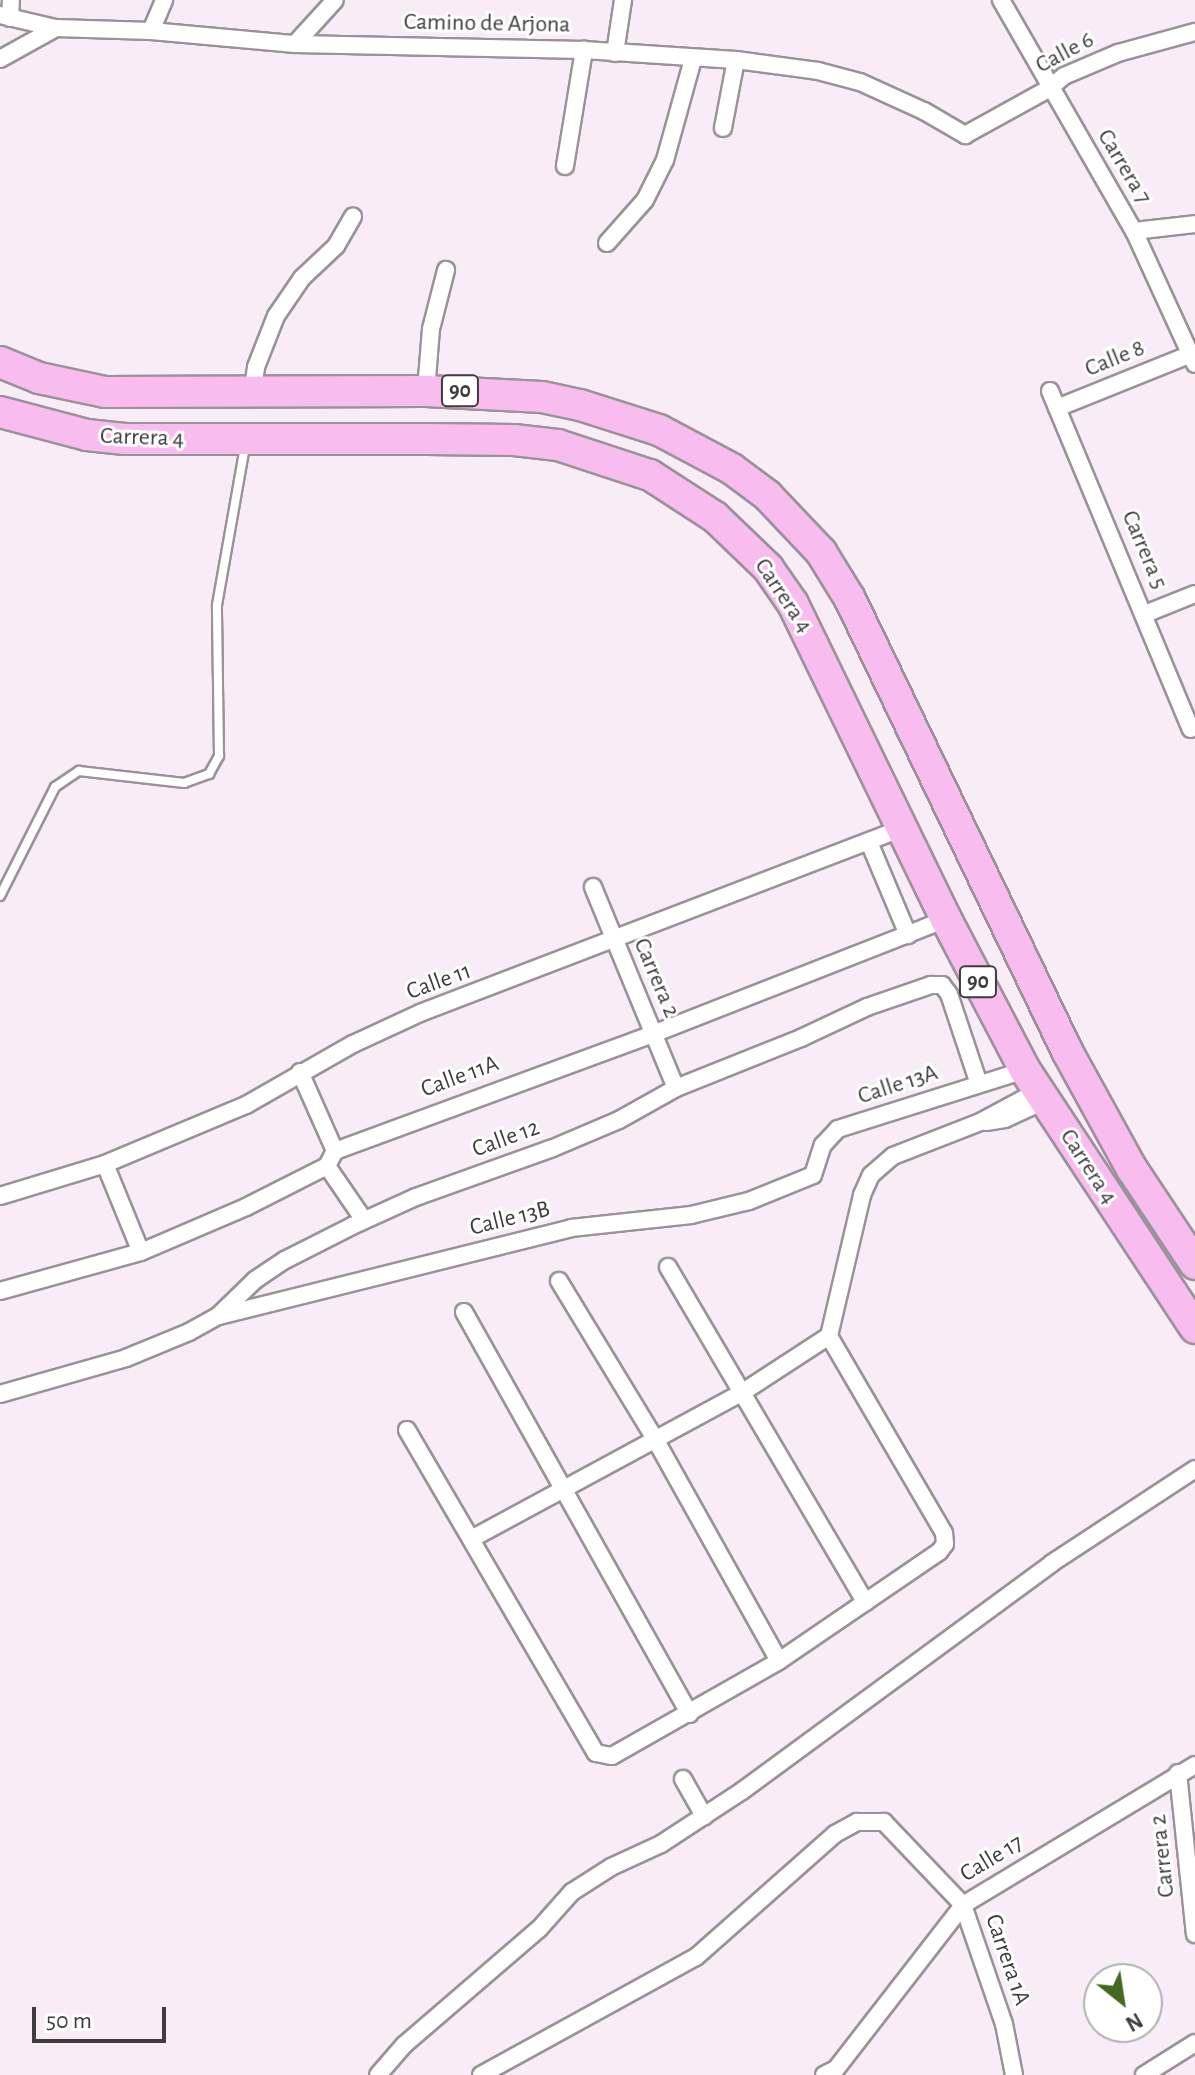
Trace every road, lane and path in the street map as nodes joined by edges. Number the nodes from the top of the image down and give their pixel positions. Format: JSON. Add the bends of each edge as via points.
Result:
{"nodes":[{"id":1,"x":11,"y":0,"type":"edge"},
{"id":2,"x":164,"y":0,"type":"edge"},
{"id":3,"x":335,"y":0,"type":"edge"},
{"id":4,"x":623,"y":0,"type":"edge"},
{"id":5,"x":1001,"y":0,"type":"edge"},
{"id":6,"x":5,"y":16,"type":"edge"},
{"id":7,"x":56,"y":28,"type":"junction"},
{"id":8,"x":151,"y":31,"type":"junction"},
{"id":9,"x":1195,"y":32,"type":"edge"},
{"id":10,"x":295,"y":44,"type":"junction"},
{"id":11,"x":584,"y":50,"type":"junction"},
{"id":12,"x":615,"y":53,"type":"junction"},
{"id":13,"x":0,"y":59,"type":"edge"},
{"id":14,"x":693,"y":59,"type":"junction"},
{"id":15,"x":736,"y":60,"type":"junction"},
{"id":16,"x":1050,"y":88,"type":"junction"},
{"id":17,"x":723,"y":128,"type":"dead end"},
{"id":18,"x":965,"y":135,"type":"joint"},
{"id":19,"x":565,"y":166,"type":"dead end"},
{"id":20,"x":353,"y":216,"type":"dead end"},
{"id":21,"x":1195,"y":224,"type":"edge"},
{"id":22,"x":1134,"y":231,"type":"junction"},
{"id":23,"x":607,"y":243,"type":"dead end"},
{"id":24,"x":446,"y":270,"type":"dead end"},
{"id":25,"x":1193,"y":359,"type":"edge"},
{"id":26,"x":0,"y":362,"type":"edge"},
{"id":27,"x":426,"y":391,"type":"junction"},
{"id":28,"x":1050,"y":391,"type":"dead end"},
{"id":29,"x":252,"y":393,"type":"junction"},
{"id":30,"x":1057,"y":408,"type":"junction"},
{"id":31,"x":0,"y":412,"type":"edge"},
{"id":32,"x":246,"y":441,"type":"junction"},
{"id":33,"x":1195,"y":594,"type":"edge"},
{"id":34,"x":1145,"y":614,"type":"junction"},
{"id":35,"x":890,"y":682,"type":"junction"},
{"id":36,"x":844,"y":704,"type":"junction"},
{"id":37,"x":1191,"y":729,"type":"dead end"},
{"id":38,"x":903,"y":828,"type":"junction"},
{"id":39,"x":869,"y":842,"type":"junction"},
{"id":40,"x":593,"y":887,"type":"dead end"},
{"id":41,"x":0,"y":896,"type":"edge"},
{"id":42,"x":946,"y":919,"type":"junction"},
{"id":43,"x":908,"y":935,"type":"junction"},
{"id":44,"x":613,"y":938,"type":"junction"},
{"id":45,"x":653,"y":1034,"type":"junction"},
{"id":46,"x":300,"y":1072,"type":"junction"},
{"id":47,"x":979,"y":1084,"type":"junction"},
{"id":48,"x":1036,"y":1087,"type":"junction"},
{"id":49,"x":676,"y":1088,"type":"junction"},
{"id":50,"x":331,"y":1158,"type":"junction"},
{"id":51,"x":105,"y":1164,"type":"junction"},
{"id":52,"x":813,"y":1175,"type":"joint"},
{"id":53,"x":0,"y":1196,"type":"edge"},
{"id":54,"x":364,"y":1220,"type":"junction"},
{"id":55,"x":141,"y":1252,"type":"junction"},
{"id":56,"x":1195,"y":1264,"type":"edge"},
{"id":57,"x":668,"y":1267,"type":"dead end"},
{"id":58,"x":559,"y":1281,"type":"dead end"},
{"id":59,"x":0,"y":1291,"type":"edge"},
{"id":60,"x":464,"y":1312,"type":"dead end"},
{"id":61,"x":218,"y":1316,"type":"junction"},
{"id":62,"x":1195,"y":1329,"type":"edge"},
{"id":63,"x":829,"y":1336,"type":"junction"},
{"id":64,"x":743,"y":1392,"type":"junction"},
{"id":65,"x":0,"y":1394,"type":"edge"},
{"id":66,"x":407,"y":1430,"type":"dead end"},
{"id":67,"x":655,"y":1439,"type":"junction"},
{"id":68,"x":1195,"y":1469,"type":"edge"},
{"id":69,"x":563,"y":1489,"type":"junction"},
{"id":70,"x":473,"y":1538,"type":"junction"},
{"id":71,"x":865,"y":1602,"type":"junction"},
{"id":72,"x":779,"y":1661,"type":"junction"},
{"id":73,"x":690,"y":1714,"type":"junction"},
{"id":74,"x":1195,"y":1765,"type":"edge"},
{"id":75,"x":1178,"y":1773,"type":"junction"},
{"id":76,"x":683,"y":1779,"type":"dead end"},
{"id":77,"x":704,"y":1816,"type":"junction"},
{"id":78,"x":963,"y":1905,"type":"junction"},
{"id":79,"x":1195,"y":1934,"type":"edge"},
{"id":80,"x":1195,"y":2043,"type":"edge"},
{"id":81,"x":388,"y":2071,"type":"edge"},
{"id":82,"x":832,"y":2073,"type":"edge"},
{"id":83,"x":481,"y":2075,"type":"edge"},
{"id":84,"x":1014,"y":2075,"type":"edge"},
{"id":85,"x":1144,"y":2075,"type":"edge"}],
"edges":[{"from":1,"to":6,"type":"street"},
{"from":2,"to":8,"type":"street"},
{"from":3,"to":10,"type":"street"},
{"from":4,"to":12,"type":"street"},
{"from":5,"to":16,"type":"street","name":"Carrera 7"},
{"from":6,"to":7,"type":"street"},
{"from":7,"to":8,"type":"street","name":"Camino de Arjona"},
{"from":7,"to":13,"type":"street"},
{"from":8,"to":10,"type":"street","name":"Camino de Arjona"},
{"from":9,"to":16,"type":"street","name":"Calle 6","via":[[1118,53],[1064,76]]},
{"from":10,"to":11,"type":"street","name":"Camino de Arjona"},
{"from":11,"to":12,"type":"street","name":"Camino de Arjona"},
{"from":11,"to":19,"type":"street"},
{"from":12,"to":14,"type":"street","name":"Camino de Arjona"},
{"from":14,"to":15,"type":"street","name":"Camino de Arjona"},
{"from":14,"to":23,"type":"street","via":[[665,160],[645,200]]},
{"from":15,"to":17,"type":"street"},
{"from":15,"to":18,"type":"street","name":"Camino de Arjona","via":[[860,82]]},
{"from":16,"to":18,"type":"street","name":"Calle 6"},
{"from":16,"to":22,"type":"street","name":"Carrera 7"},
{"from":20,"to":29,"type":"street","via":[[336,246],[302,278],[276,316]]},
{"from":21,"to":22,"type":"street"},
{"from":22,"to":25,"type":"street","name":"Carrera 7"},
{"from":24,"to":27,"type":"street","via":[[431,329]]},
{"from":25,"to":30,"type":"street","name":"Calle 8"},
{"from":26,"to":29,"type":"highway","name":"Carrera 4","number":"90","via":[[39,378],[105,392]]},
{"from":27,"to":29,"type":"highway","name":"Carrera 4","number":"90"},
{"from":27,"to":35,"type":"highway","name":"Carrera 4","number":"90","via":[[497,392],[580,405],[659,430],[732,469],[767,495],[821,552]]},
{"from":28,"to":30,"type":"street","name":"Carrera 5"},
{"from":30,"to":34,"type":"street","name":"Carrera 5"},
{"from":31,"to":32,"type":"highway","name":"Carrera 4","number":"90","via":[[87,435]]},
{"from":32,"to":36,"type":"highway","name":"Carrera 4","number":"90","via":[[514,440],[558,445],[650,475],[715,517],[768,568],[793,604]]},
{"from":32,"to":41,"type":"lane","via":[[217,605],[219,756],[209,774],[184,783],[79,771],[55,787]]},
{"from":33,"to":34,"type":"street"},
{"from":34,"to":37,"type":"street","name":"Carrera 5"},
{"from":35,"to":36,"type":"highway"},
{"from":35,"to":56,"type":"highway","name":"Carrera 4","number":"90","via":[[1067,1051],[1132,1169]]},
{"from":36,"to":38,"type":"highway","name":"Carrera 4","number":"90"},
{"from":38,"to":39,"type":"street","name":"Calle 11"},
{"from":38,"to":42,"type":"highway","name":"Carrera 4","number":"90"},
{"from":39,"to":43,"type":"street"},
{"from":39,"to":44,"type":"street","name":"Calle 11"},
{"from":40,"to":44,"type":"street","name":"Carrera 2"},
{"from":42,"to":43,"type":"street","name":"Calle 11A"},
{"from":42,"to":48,"type":"highway","name":"Carrera 4","number":"90"},
{"from":43,"to":45,"type":"street","name":"Calle 11A"},
{"from":44,"to":45,"type":"street","name":"Carrera 2"},
{"from":44,"to":46,"type":"street","name":"Calle 11","via":[[420,1013]]},
{"from":45,"to":49,"type":"street","name":"Carrera 2"},
{"from":45,"to":50,"type":"street","name":"Calle 11A"},
{"from":46,"to":50,"type":"street"},
{"from":46,"to":51,"type":"street","name":"Calle 11","via":[[246,1105]]},
{"from":47,"to":48,"type":"street","name":"Calle 13A"},
{"from":47,"to":49,"type":"street","name":"Calle 12","via":[[949,994],[942,985],[931,985]]},
{"from":47,"to":52,"type":"street","name":"Calle 13A","via":[[838,1129],[828,1136]]},
{"from":48,"to":62,"type":"highway","name":"Carrera 4","number":"90"},
{"from":48,"to":63,"type":"street","via":[[980,1122],[893,1156],[871,1175]]},
{"from":49,"to":54,"type":"street","name":"Calle 12","via":[[553,1148]]},
{"from":50,"to":54,"type":"street"},
{"from":50,"to":55,"type":"street","name":"Calle 11A","via":[[246,1207]]},
{"from":51,"to":53,"type":"street","name":"Calle 11"},
{"from":51,"to":55,"type":"street"},
{"from":52,"to":61,"type":"street","name":"Calle 13B","via":[[749,1201],[691,1215],[571,1228]]},
{"from":54,"to":61,"type":"street","name":"Calle 12","via":[[285,1260]]},
{"from":55,"to":59,"type":"street","name":"Calle 11A"},
{"from":57,"to":64,"type":"street"},
{"from":58,"to":67,"type":"street"},
{"from":60,"to":69,"type":"street"},
{"from":61,"to":65,"type":"street","name":"Calle 12","via":[[126,1358]]},
{"from":63,"to":64,"type":"street"},
{"from":63,"to":71,"type":"street","via":[[944,1533],[939,1552]]},
{"from":64,"to":67,"type":"street"},
{"from":64,"to":71,"type":"street"},
{"from":66,"to":70,"type":"street"},
{"from":67,"to":69,"type":"street"},
{"from":67,"to":72,"type":"street"},
{"from":68,"to":77,"type":"street","via":[[1052,1563]]},
{"from":69,"to":70,"type":"street"},
{"from":69,"to":73,"type":"street"},
{"from":70,"to":73,"type":"street","via":[[596,1753],[612,1756]]},
{"from":71,"to":72,"type":"street"},
{"from":72,"to":73,"type":"street"},
{"from":74,"to":75,"type":"street","name":"Calle 17"},
{"from":75,"to":78,"type":"street","name":"Calle 17"},
{"from":75,"to":79,"type":"street","name":"Carrera 2"},
{"from":76,"to":77,"type":"street"},
{"from":77,"to":81,"type":"street","via":[[572,1892],[539,1929],[404,2045]]},
{"from":78,"to":82,"type":"street","name":"Calle 17"},
{"from":78,"to":83,"type":"street","name":"Carrera 1A","via":[[884,1822],[857,1822],[835,1834],[696,1957]]},
{"from":78,"to":84,"type":"street","name":"Carrera 1A","via":[[1004,2024]]},
{"from":80,"to":85,"type":"street"}]}
